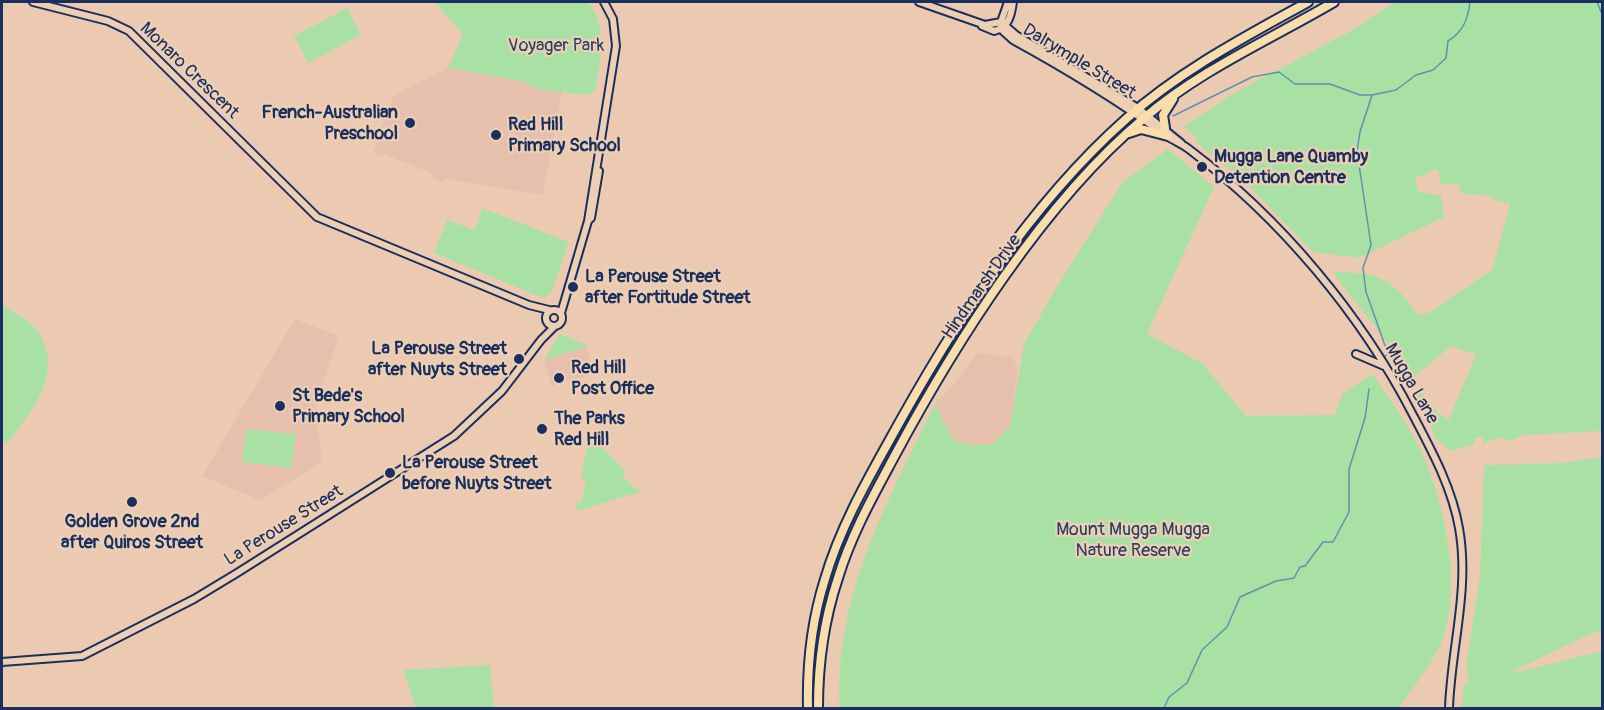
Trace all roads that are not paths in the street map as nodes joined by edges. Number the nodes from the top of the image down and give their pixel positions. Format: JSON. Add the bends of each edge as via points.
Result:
{"nodes":[{"id":1,"x":33,"y":2,"type":"edge"},
{"id":2,"x":604,"y":2,"type":"edge"},
{"id":3,"x":919,"y":2,"type":"edge"},
{"id":4,"x":1008,"y":2,"type":"edge"},
{"id":5,"x":1013,"y":2,"type":"edge"},
{"id":6,"x":1308,"y":2,"type":"edge"},
{"id":7,"x":1334,"y":2,"type":"edge"},
{"id":8,"x":1003,"y":25,"type":"junction"},
{"id":9,"x":1177,"y":92,"type":"junction"},
{"id":10,"x":1136,"y":110,"type":"junction"},
{"id":11,"x":1145,"y":116,"type":"junction"},
{"id":12,"x":1166,"y":132,"type":"junction"},
{"id":13,"x":1125,"y":135,"type":"junction"},
{"id":14,"x":564,"y":297,"type":"junction"},
{"id":15,"x":529,"y":305,"type":"junction"},
{"id":16,"x":551,"y":310,"type":"junction"},
{"id":17,"x":561,"y":313,"type":"junction"},
{"id":18,"x":545,"y":319,"type":"junction"},
{"id":19,"x":555,"y":326,"type":"junction"},
{"id":20,"x":541,"y":340,"type":"junction"},
{"id":21,"x":1356,"y":354,"type":"dead end"},
{"id":22,"x":1385,"y":366,"type":"junction"},
{"id":23,"x":2,"y":662,"type":"edge"},
{"id":24,"x":808,"y":708,"type":"edge"},
{"id":25,"x":818,"y":708,"type":"edge"},
{"id":26,"x":1449,"y":708,"type":"edge"}],
"edges":[{"from":1,"to":15,"type":"street","name":"Monaro Crescent","via":[[88,14],[129,32],[324,222]]},
{"from":2,"to":14,"type":"street","via":[[613,19],[616,46],[600,165],[591,218]]},
{"from":3,"to":8,"type":"street","name":"Dalrymple Street","via":[[979,24]]},
{"from":4,"to":8,"type":"street"},
{"from":5,"to":8,"type":"street"},
{"from":6,"to":10,"type":"main road","name":"Hindmarsh Drive","via":[[1220,50]]},
{"from":7,"to":9,"type":"main road","name":"Hindmarsh Drive","via":[[1230,58]]},
{"from":8,"to":10,"type":"street","name":"Dalrymple Street"},
{"from":9,"to":11,"type":"main road","name":"Hindmarsh Drive"},
{"from":9,"to":12,"type":"main road","via":[[1163,115]]},
{"from":10,"to":11,"type":"street","name":"Dalrymple Street"},
{"from":10,"to":24,"type":"main road","name":"Hindmarsh Drive","via":[[1073,172],[1009,253],[940,354],[880,458],[841,534],[821,591],[809,663]]},
{"from":11,"to":12,"type":"street","name":"Mugga Lane"},
{"from":11,"to":13,"type":"main road","name":"Hindmarsh Drive"},
{"from":12,"to":13,"type":"main road","via":[[1141,129]]},
{"from":12,"to":22,"type":"street","name":"Mugga Lane","via":[[1271,222],[1319,276]]},
{"from":13,"to":25,"type":"main road","name":"Hindmarsh Drive","via":[[1068,195],[987,303],[878,486],[833,594],[822,646]]},
{"from":14,"to":16,"type":"street"},
{"from":14,"to":17,"type":"street"},
{"from":15,"to":16,"type":"street","name":"Monaro Crescent"},
{"from":15,"to":18,"type":"street","name":"Monaro Crescent"},
{"from":16,"to":17,"type":"street","name":"Monaro Crescent"},
{"from":16,"to":18,"type":"street","name":"La Perouse Street"},
{"from":17,"to":19,"type":"street","via":[[562,321]]},
{"from":18,"to":19,"type":"street","name":"Monaro Crescent"},
{"from":18,"to":20,"type":"street","name":"La Perouse Street"},
{"from":19,"to":20,"type":"street","name":"La Perouse Street"},
{"from":20,"to":23,"type":"street","name":"La Perouse Street","via":[[502,391],[454,436],[194,599],[82,656]]},
{"from":21,"to":22,"type":"street"},
{"from":22,"to":26,"type":"street","name":"Mugga Lane","via":[[1438,464],[1459,527],[1463,582]]}]}
